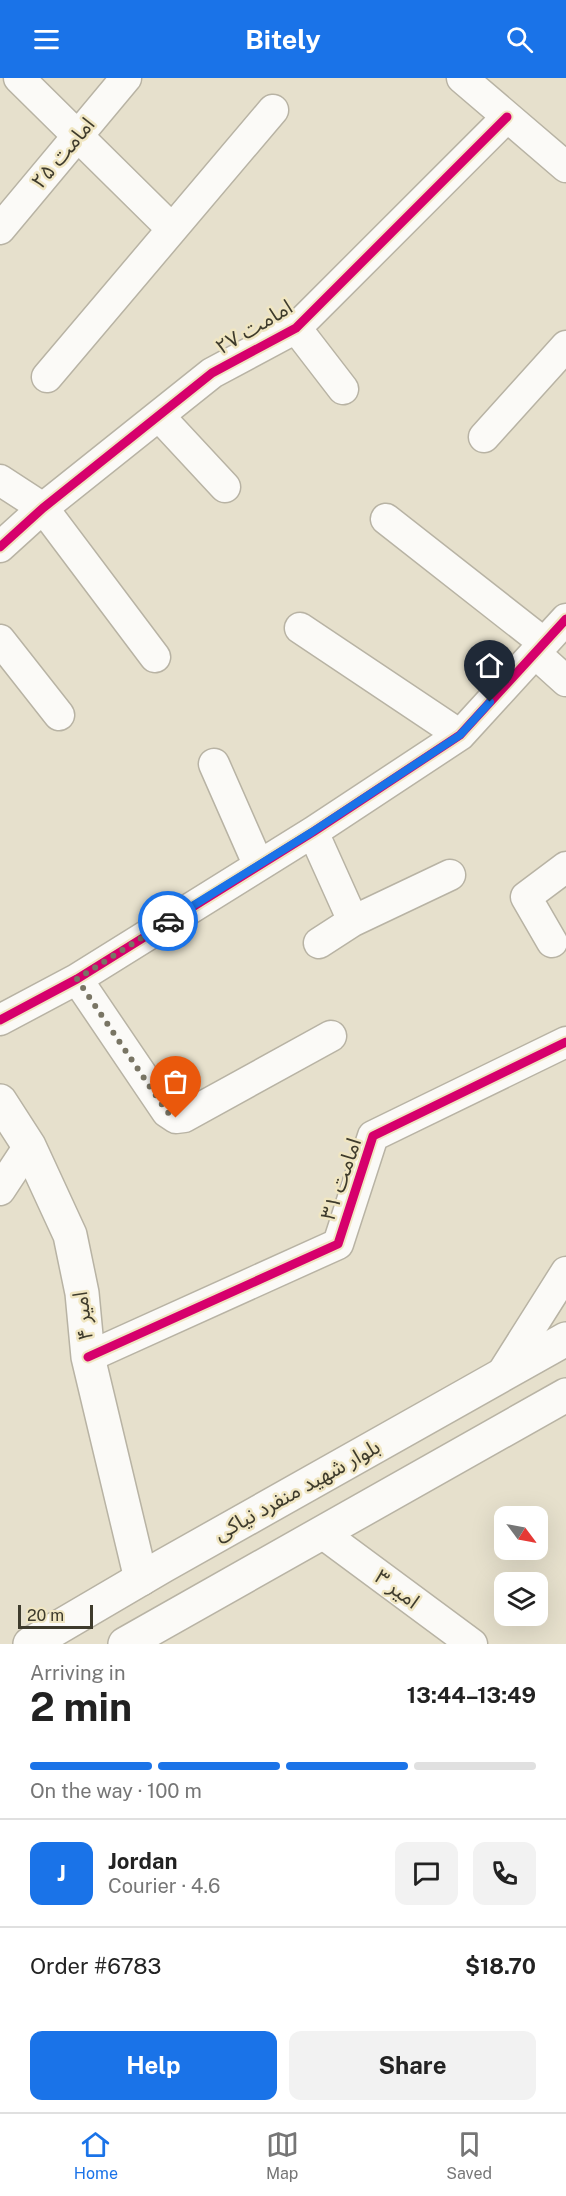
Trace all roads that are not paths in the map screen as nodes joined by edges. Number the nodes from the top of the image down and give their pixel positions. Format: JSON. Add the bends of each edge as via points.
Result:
{"nodes":[{"id":1,"x":19,"y":78,"type":"edge"},
{"id":2,"x":126,"y":78,"type":"edge"},
{"id":3,"x":462,"y":78,"type":"edge"},
{"id":4,"x":273,"y":110,"type":"dead end"},
{"id":5,"x":507,"y":117,"type":"junction"},
{"id":6,"x":77,"y":136,"type":"junction"},
{"id":7,"x":566,"y":167,"type":"edge"},
{"id":8,"x":0,"y":229,"type":"edge"},
{"id":9,"x":172,"y":230,"type":"junction"},
{"id":10,"x":296,"y":328,"type":"junction"},
{"id":11,"x":566,"y":346,"type":"edge"},
{"id":12,"x":47,"y":377,"type":"dead end"},
{"id":13,"x":343,"y":389,"type":"dead end"},
{"id":14,"x":159,"y":416,"type":"junction"},
{"id":15,"x":484,"y":437,"type":"dead end"},
{"id":16,"x":0,"y":480,"type":"edge"},
{"id":17,"x":225,"y":487,"type":"dead end"},
{"id":18,"x":44,"y":508,"type":"junction"},
{"id":19,"x":386,"y":519,"type":"dead end"},
{"id":20,"x":0,"y":547,"type":"edge"},
{"id":21,"x":566,"y":619,"type":"edge"},
{"id":22,"x":300,"y":628,"type":"dead end"},
{"id":23,"x":0,"y":640,"type":"edge"},
{"id":24,"x":540,"y":648,"type":"junction"},
{"id":25,"x":155,"y":657,"type":"dead end"},
{"id":26,"x":566,"y":681,"type":"edge"},
{"id":27,"x":59,"y":715,"type":"dead end"},
{"id":28,"x":460,"y":735,"type":"junction"},
{"id":29,"x":214,"y":764,"type":"dead end"},
{"id":30,"x":312,"y":832,"type":"junction"},
{"id":31,"x":258,"y":864,"type":"junction"},
{"id":32,"x":566,"y":867,"type":"edge"},
{"id":33,"x":450,"y":875,"type":"dead end"},
{"id":34,"x":352,"y":921,"type":"junction"},
{"id":35,"x":552,"y":942,"type":"dead end"},
{"id":36,"x":319,"y":943,"type":"dead end"},
{"id":37,"x":77,"y":979,"type":"junction"},
{"id":38,"x":0,"y":1020,"type":"edge"},
{"id":39,"x":331,"y":1036,"type":"dead end"},
{"id":40,"x":566,"y":1042,"type":"edge"},
{"id":41,"x":0,"y":1101,"type":"edge"},
{"id":42,"x":29,"y":1146,"type":"junction"},
{"id":43,"x":0,"y":1190,"type":"edge"},
{"id":44,"x":566,"y":1272,"type":"edge"},
{"id":45,"x":566,"y":1339,"type":"edge"},
{"id":46,"x":88,"y":1357,"type":"junction"},
{"id":47,"x":501,"y":1375,"type":"junction"},
{"id":48,"x":566,"y":1395,"type":"edge"},
{"id":49,"x":322,"y":1533,"type":"junction"},
{"id":50,"x":141,"y":1579,"type":"junction"},
{"id":51,"x":134,"y":1642,"type":"edge"},
{"id":52,"x":30,"y":1644,"type":"edge"},
{"id":53,"x":472,"y":1644,"type":"edge"}],
"edges":[{"from":1,"to":6,"type":"street"},
{"from":2,"to":6,"type":"street","name":"امامت ۲۵"},
{"from":3,"to":5,"type":"street"},
{"from":4,"to":9,"type":"street"},
{"from":5,"to":7,"type":"street"},
{"from":5,"to":10,"type":"street","name":"امامت ۲۷"},
{"from":6,"to":8,"type":"street","name":"امامت ۲۵"},
{"from":6,"to":9,"type":"street"},
{"from":9,"to":12,"type":"street"},
{"from":10,"to":13,"type":"street"},
{"from":10,"to":14,"type":"street","name":"امامت ۲۷","via":[[212,373]]},
{"from":11,"to":15,"type":"street"},
{"from":14,"to":17,"type":"street"},
{"from":14,"to":18,"type":"street","name":"امامت ۲۷"},
{"from":16,"to":18,"type":"street"},
{"from":18,"to":20,"type":"street","name":"امامت ۲۷"},
{"from":18,"to":25,"type":"street"},
{"from":19,"to":24,"type":"street"},
{"from":21,"to":24,"type":"street"},
{"from":22,"to":28,"type":"street"},
{"from":23,"to":27,"type":"street"},
{"from":24,"to":26,"type":"street"},
{"from":24,"to":28,"type":"street"},
{"from":28,"to":30,"type":"street"},
{"from":29,"to":31,"type":"street"},
{"from":30,"to":31,"type":"street"},
{"from":30,"to":34,"type":"street"},
{"from":31,"to":37,"type":"street"},
{"from":32,"to":35,"type":"street","via":[[526,897]]},
{"from":33,"to":34,"type":"street"},
{"from":34,"to":36,"type":"street"},
{"from":37,"to":38,"type":"street"},
{"from":37,"to":39,"type":"street","via":[[167,1112],[176,1118]]},
{"from":40,"to":46,"type":"street","name":"امامت ۳۱","via":[[374,1136],[338,1244]]},
{"from":41,"to":42,"type":"main road","name":"امیر ۴"},
{"from":42,"to":43,"type":"street"},
{"from":42,"to":46,"type":"main road","name":"امیر ۴","via":[[70,1235],[82,1293]]},
{"from":44,"to":47,"type":"street"},
{"from":45,"to":47,"type":"main road","name":"بلوار شهید منفرد نیاکی"},
{"from":46,"to":50,"type":"main road","name":"امیر ۴"},
{"from":47,"to":50,"type":"main road","name":"بلوار شهید منفرد نیاکی"},
{"from":48,"to":49,"type":"main road"},
{"from":49,"to":51,"type":"main road"},
{"from":49,"to":53,"type":"street","name":"امیر ۳"},
{"from":50,"to":52,"type":"main road","name":"بلوار شهید منفرد نیاکی"}]}
